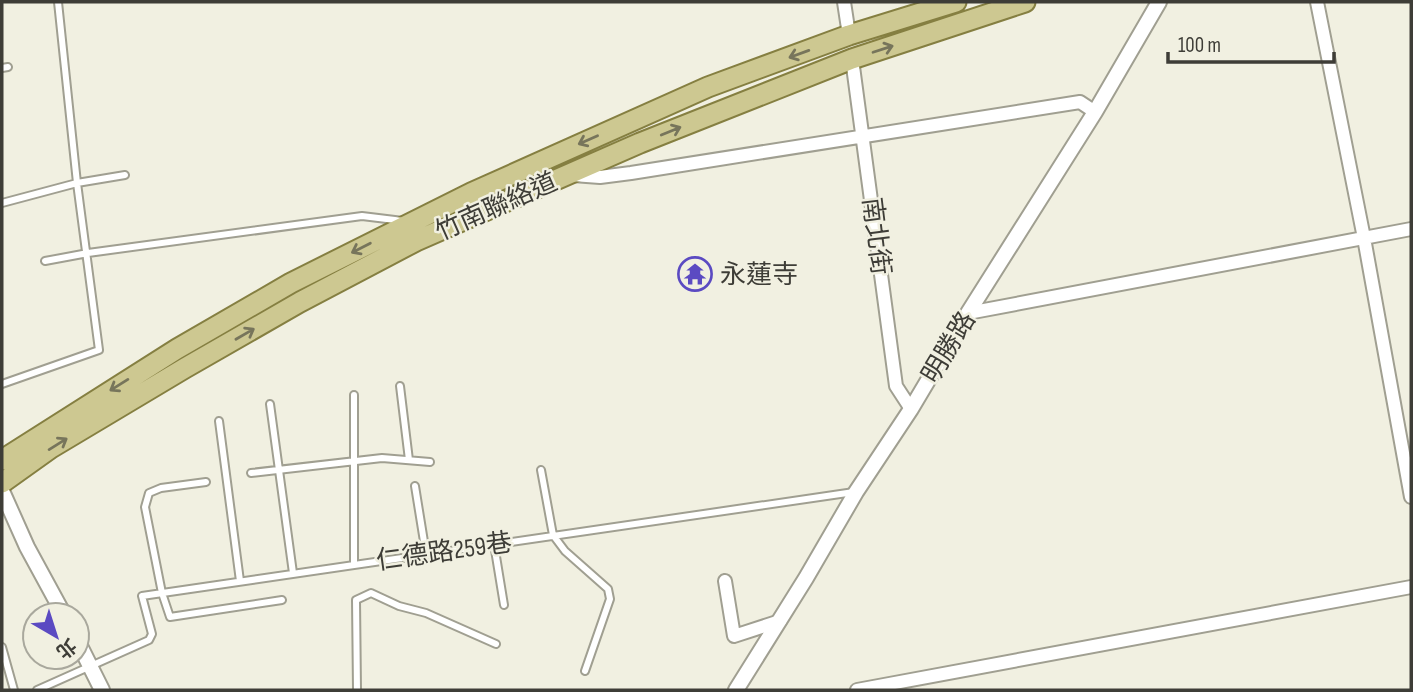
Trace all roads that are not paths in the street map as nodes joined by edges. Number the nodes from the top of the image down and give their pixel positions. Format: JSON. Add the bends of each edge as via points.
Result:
{"nodes":[{"id":1,"x":58,"y":2,"type":"edge"},
{"id":2,"x":844,"y":2,"type":"edge"},
{"id":3,"x":957,"y":2,"type":"edge"},
{"id":4,"x":1026,"y":2,"type":"edge"},
{"id":5,"x":1159,"y":2,"type":"edge"},
{"id":6,"x":1317,"y":2,"type":"edge"},
{"id":7,"x":849,"y":35,"type":"junction"},
{"id":8,"x":852,"y":59,"type":"junction"},
{"id":9,"x":1095,"y":112,"type":"junction"},
{"id":10,"x":864,"y":137,"type":"junction"},
{"id":11,"x":640,"y":143,"type":"junction"},
{"id":12,"x":648,"y":171,"type":"junction"},
{"id":13,"x":569,"y":174,"type":"junction"},
{"id":14,"x":125,"y":175,"type":"dead end"},
{"id":15,"x":77,"y":183,"type":"junction"},
{"id":16,"x":2,"y":203,"type":"edge"},
{"id":17,"x":1411,"y":229,"type":"edge"},
{"id":18,"x":413,"y":232,"type":"junction"},
{"id":19,"x":1364,"y":238,"type":"junction"},
{"id":20,"x":88,"y":253,"type":"junction"},
{"id":21,"x":45,"y":261,"type":"dead end"},
{"id":22,"x":968,"y":313,"type":"junction"},
{"id":23,"x":2,"y":384,"type":"edge"},
{"id":24,"x":400,"y":386,"type":"dead end"},
{"id":25,"x":354,"y":395,"type":"dead end"},
{"id":26,"x":270,"y":404,"type":"dead end"},
{"id":27,"x":911,"y":409,"type":"junction"},
{"id":28,"x":219,"y":421,"type":"dead end"},
{"id":29,"x":2,"y":460,"type":"edge"},
{"id":30,"x":409,"y":460,"type":"junction"},
{"id":31,"x":355,"y":461,"type":"junction"},
{"id":32,"x":429,"y":462,"type":"dead end"},
{"id":33,"x":280,"y":470,"type":"junction"},
{"id":34,"x":541,"y":470,"type":"dead end"},
{"id":35,"x":251,"y":473,"type":"dead end"},
{"id":36,"x":206,"y":482,"type":"dead end"},
{"id":37,"x":2,"y":483,"type":"edge"},
{"id":38,"x":415,"y":486,"type":"dead end"},
{"id":39,"x":2,"y":491,"type":"edge"},
{"id":40,"x":856,"y":492,"type":"junction"},
{"id":41,"x":1411,"y":497,"type":"edge"},
{"id":42,"x":553,"y":535,"type":"junction"},
{"id":43,"x":494,"y":544,"type":"junction"},
{"id":44,"x":426,"y":554,"type":"junction"},
{"id":45,"x":354,"y":564,"type":"junction"},
{"id":46,"x":293,"y":573,"type":"junction"},
{"id":47,"x":240,"y":581,"type":"junction"},
{"id":48,"x":725,"y":581,"type":"dead end"},
{"id":49,"x":1411,"y":587,"type":"edge"},
{"id":50,"x":162,"y":593,"type":"junction"},
{"id":51,"x":282,"y":600,"type":"dead end"},
{"id":52,"x":56,"y":601,"type":"edge"},
{"id":53,"x":504,"y":605,"type":"dead end"},
{"id":54,"x":780,"y":621,"type":"junction"},
{"id":55,"x":496,"y":644,"type":"dead end"},
{"id":56,"x":2,"y":647,"type":"edge"},
{"id":57,"x":91,"y":666,"type":"joint"},
{"id":58,"x":80,"y":671,"type":"edge"},
{"id":59,"x":585,"y":671,"type":"dead end"},
{"id":60,"x":14,"y":690,"type":"edge"},
{"id":61,"x":37,"y":690,"type":"edge"},
{"id":62,"x":102,"y":690,"type":"edge"},
{"id":63,"x":357,"y":690,"type":"edge"},
{"id":64,"x":736,"y":690,"type":"edge"},
{"id":65,"x":857,"y":690,"type":"edge"}],
"edges":[{"from":1,"to":15,"type":"lane"},
{"from":2,"to":7,"type":"street"},
{"from":3,"to":7,"type":"main road","name":"竹南聯絡道"},
{"from":8,"to":4,"type":"main road","name":"竹南聯絡道","one_way":true},
{"from":5,"to":9,"type":"street","name":"明勝路"},
{"from":6,"to":19,"type":"street"},
{"from":7,"to":18,"type":"main road","name":"竹南聯絡道","one_way":true,"via":[[708,87],[471,192]]},
{"from":8,"to":10,"type":"street","name":"南北街"},
{"from":11,"to":8,"type":"main road","name":"竹南聯絡道","one_way":true},
{"from":9,"to":10,"type":"street","via":[[1080,102]]},
{"from":9,"to":22,"type":"street","name":"明勝路"},
{"from":10,"to":12,"type":"street"},
{"from":10,"to":27,"type":"street","name":"南北街","via":[[896,386]]},
{"from":11,"to":12,"type":"street","via":[[633,161]]},
{"from":11,"to":13,"type":"main road","name":"竹南聯絡道"},
{"from":12,"to":13,"type":"street","via":[[600,177]]},
{"from":13,"to":18,"type":"main road","name":"竹南聯絡道"},
{"from":14,"to":15,"type":"lane"},
{"from":15,"to":16,"type":"lane"},
{"from":15,"to":20,"type":"lane"},
{"from":17,"to":19,"type":"street"},
{"from":18,"to":20,"type":"lane","via":[[362,216]]},
{"from":18,"to":29,"type":"main road","name":"竹南聯絡道","one_way":true,"via":[[291,284],[177,349]]},
{"from":37,"to":18,"type":"main road","name":"竹南聯絡道","one_way":true,"via":[[51,448]]},
{"from":19,"to":22,"type":"street"},
{"from":19,"to":41,"type":"street"},
{"from":20,"to":21,"type":"lane"},
{"from":20,"to":23,"type":"lane","via":[[99,350]]},
{"from":22,"to":27,"type":"street","name":"明勝路"},
{"from":24,"to":30,"type":"lane"},
{"from":25,"to":31,"type":"lane"},
{"from":26,"to":33,"type":"lane"},
{"from":27,"to":40,"type":"street","name":"明勝路"},
{"from":28,"to":47,"type":"lane"},
{"from":30,"to":31,"type":"lane"},
{"from":30,"to":32,"type":"lane"},
{"from":31,"to":33,"type":"lane"},
{"from":31,"to":45,"type":"lane"},
{"from":33,"to":35,"type":"lane"},
{"from":33,"to":46,"type":"lane"},
{"from":34,"to":42,"type":"lane"},
{"from":36,"to":50,"type":"lane","via":[[149,493],[145,507]]},
{"from":38,"to":44,"type":"lane"},
{"from":39,"to":52,"type":"street"},
{"from":40,"to":42,"type":"lane","name":"仁德路259巷"},
{"from":40,"to":54,"type":"street","name":"明勝路"},
{"from":42,"to":43,"type":"lane","name":"仁德路259巷"},
{"from":42,"to":59,"type":"lane","via":[[608,589],[610,599]]},
{"from":43,"to":44,"type":"lane","name":"仁德路259巷"},
{"from":43,"to":53,"type":"lane"},
{"from":44,"to":45,"type":"lane","name":"仁德路259巷"},
{"from":45,"to":46,"type":"lane","name":"仁德路259巷"},
{"from":46,"to":47,"type":"lane","name":"仁德路259巷"},
{"from":47,"to":50,"type":"lane","name":"仁德路259巷"},
{"from":48,"to":54,"type":"street","via":[[734,636]]},
{"from":49,"to":65,"type":"street"},
{"from":50,"to":51,"type":"lane","via":[[170,617]]},
{"from":50,"to":57,"type":"lane","via":[[142,596],[152,634],[149,640]]},
{"from":54,"to":64,"type":"street","name":"明勝路"},
{"from":55,"to":63,"type":"lane","via":[[370,593],[356,600]]},
{"from":56,"to":60,"type":"lane"},
{"from":57,"to":62,"type":"street"},
{"from":58,"to":61,"type":"lane"}]}
